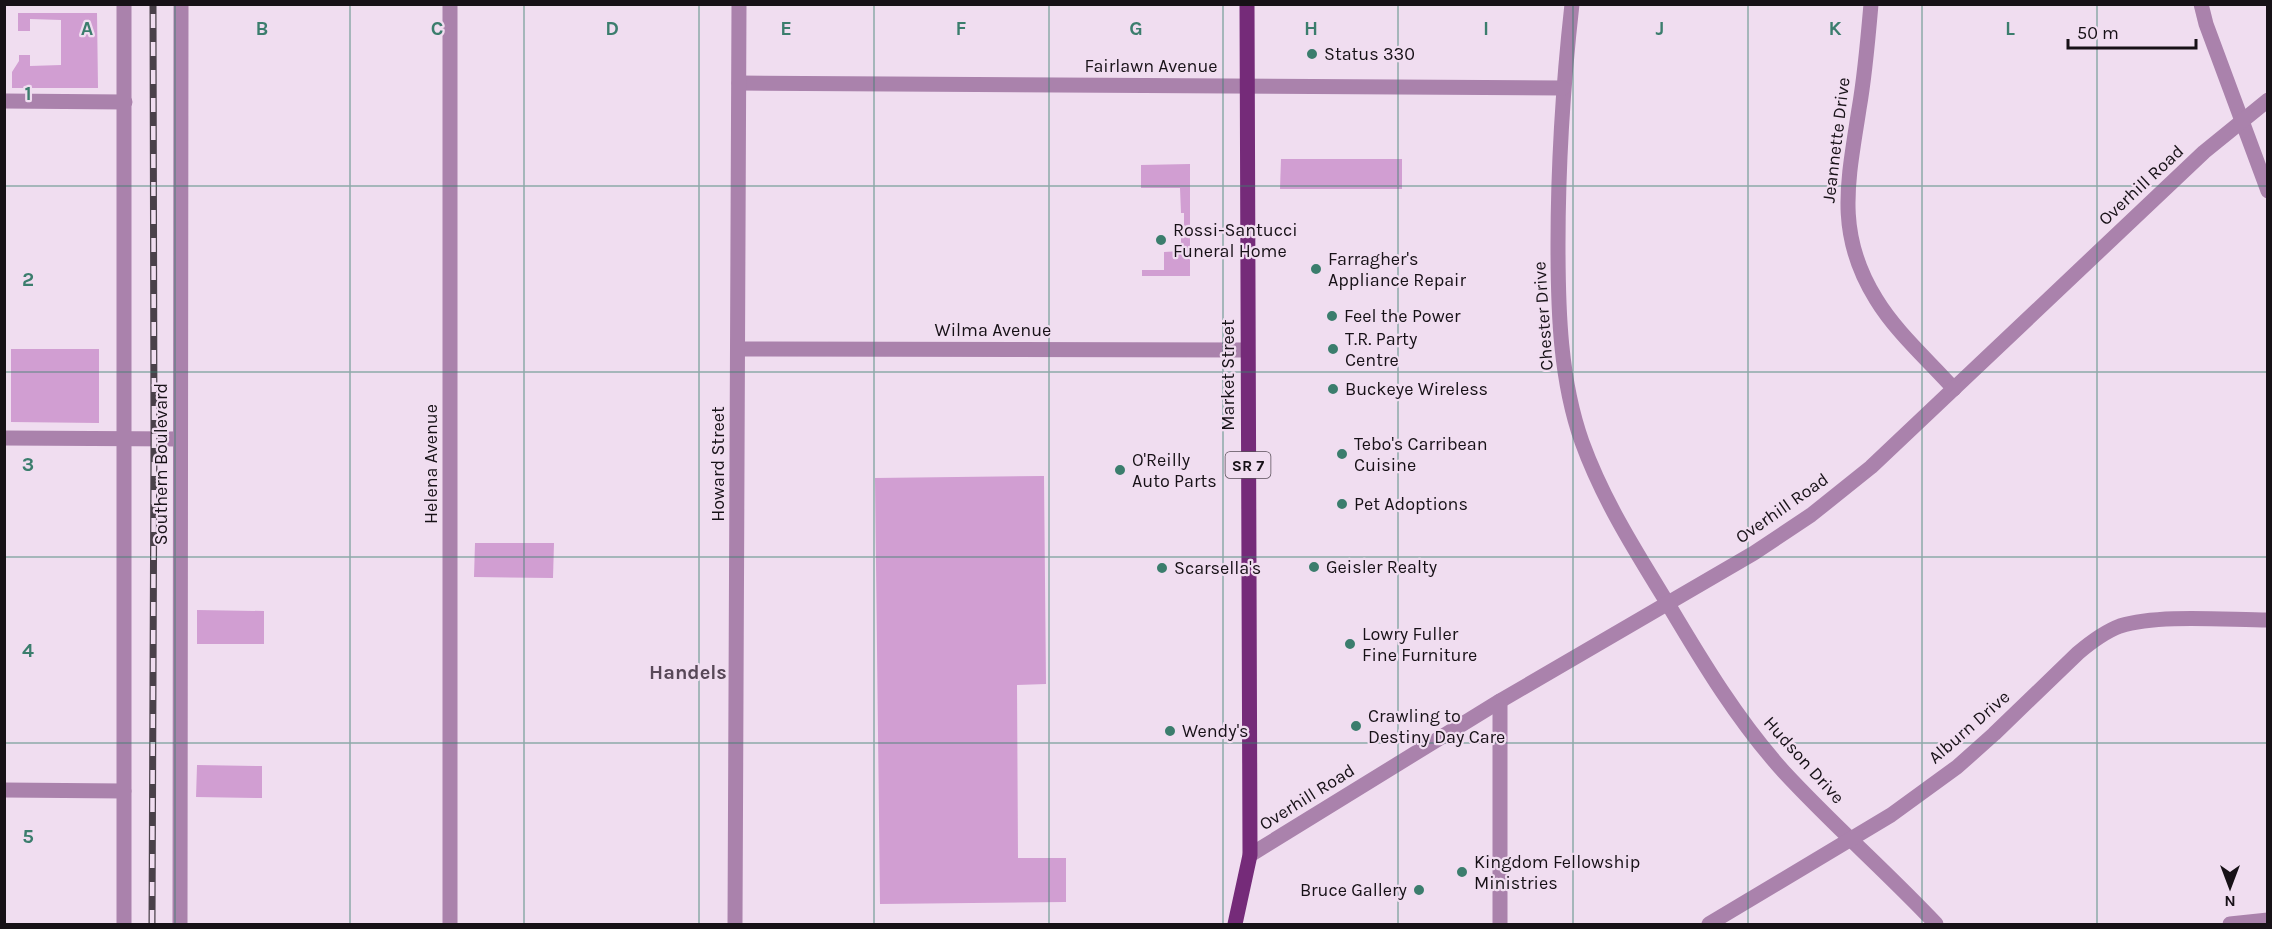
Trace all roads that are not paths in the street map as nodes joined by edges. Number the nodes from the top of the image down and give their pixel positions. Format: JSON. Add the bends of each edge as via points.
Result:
{"nodes":[{"id":1,"x":124,"y":4,"type":"edge"},
{"id":2,"x":181,"y":4,"type":"edge"},
{"id":3,"x":450,"y":4,"type":"edge"},
{"id":4,"x":739,"y":4,"type":"edge"},
{"id":5,"x":1247,"y":4,"type":"edge"},
{"id":6,"x":1572,"y":4,"type":"edge"},
{"id":7,"x":1870,"y":4,"type":"edge"},
{"id":8,"x":2201,"y":4,"type":"edge"},
{"id":9,"x":739,"y":82,"type":"junction"},
{"id":10,"x":1248,"y":86,"type":"junction"},
{"id":11,"x":1563,"y":88,"type":"junction"},
{"id":12,"x":2268,"y":100,"type":"edge"},
{"id":13,"x":4,"y":101,"type":"edge"},
{"id":14,"x":124,"y":102,"type":"junction"},
{"id":15,"x":2242,"y":122,"type":"junction"},
{"id":16,"x":2268,"y":191,"type":"edge"},
{"id":17,"x":738,"y":349,"type":"junction"},
{"id":18,"x":1247,"y":350,"type":"junction"},
{"id":19,"x":1954,"y":389,"type":"junction"},
{"id":20,"x":4,"y":438,"type":"edge"},
{"id":21,"x":124,"y":439,"type":"junction"},
{"id":22,"x":180,"y":439,"type":"junction"},
{"id":23,"x":1667,"y":603,"type":"junction"},
{"id":24,"x":2268,"y":620,"type":"edge"},
{"id":25,"x":1500,"y":701,"type":"junction"},
{"id":26,"x":4,"y":790,"type":"edge"},
{"id":27,"x":124,"y":791,"type":"junction"},
{"id":28,"x":1850,"y":838,"type":"junction"},
{"id":29,"x":1250,"y":855,"type":"junction"},
{"id":30,"x":2268,"y":920,"type":"edge"},
{"id":31,"x":124,"y":924,"type":"edge"},
{"id":32,"x":180,"y":924,"type":"edge"},
{"id":33,"x":450,"y":924,"type":"edge"},
{"id":34,"x":735,"y":924,"type":"edge"},
{"id":35,"x":1235,"y":924,"type":"edge"},
{"id":36,"x":1500,"y":924,"type":"edge"},
{"id":37,"x":1709,"y":924,"type":"edge"},
{"id":38,"x":1936,"y":924,"type":"edge"},
{"id":39,"x":2230,"y":924,"type":"edge"}],
"edges":[{"from":1,"to":14,"type":"street","name":"Southern Boulevard"},
{"from":2,"to":22,"type":"street","name":"Southern Boulevard"},
{"from":3,"to":33,"type":"street","name":"Helena Avenue"},
{"from":4,"to":9,"type":"street","name":"Howard Street"},
{"from":5,"to":10,"type":"main road","name":"Market Street","number":"SR 7"},
{"from":6,"to":11,"type":"street","name":"Chester Drive"},
{"from":7,"to":19,"type":"street","name":"Jeannette Drive","via":[[1847,181],[1852,245],[1877,301]]},
{"from":8,"to":15,"type":"street"},
{"from":9,"to":10,"type":"street","name":"Fairlawn Avenue"},
{"from":9,"to":17,"type":"street","name":"Howard Street"},
{"from":10,"to":11,"type":"street","name":"Fairlawn Avenue"},
{"from":10,"to":18,"type":"main road","name":"Market Street","number":"SR 7"},
{"from":11,"to":23,"type":"street","name":"Chester Drive","via":[[1558,286],[1569,394],[1581,440],[1600,487]]},
{"from":12,"to":15,"type":"street","name":"Overhill Road"},
{"from":13,"to":14,"type":"street"},
{"from":14,"to":21,"type":"street","name":"Southern Boulevard"},
{"from":15,"to":16,"type":"street"},
{"from":15,"to":19,"type":"street","name":"Overhill Road","via":[[2204,152]]},
{"from":17,"to":18,"type":"street","name":"Wilma Avenue"},
{"from":17,"to":34,"type":"street","name":"Howard Street"},
{"from":18,"to":29,"type":"main road","name":"Market Street","number":"SR 7"},
{"from":19,"to":23,"type":"street","name":"Overhill Road","via":[[1871,467],[1811,515]]},
{"from":20,"to":21,"type":"street"},
{"from":21,"to":22,"type":"street"},
{"from":21,"to":27,"type":"street","name":"Southern Boulevard"},
{"from":22,"to":32,"type":"street","name":"Southern Boulevard"},
{"from":23,"to":25,"type":"street","name":"Overhill Road"},
{"from":23,"to":28,"type":"street","name":"Hudson Drive","via":[[1710,675],[1748,728],[1784,772]]},
{"from":24,"to":28,"type":"street","name":"Alburn Drive","via":[[2156,620],[2109,631],[2078,653],[1957,767],[1891,815]]},
{"from":25,"to":29,"type":"street","name":"Overhill Road"},
{"from":25,"to":36,"type":"street"},
{"from":26,"to":27,"type":"street"},
{"from":27,"to":31,"type":"street","name":"Southern Boulevard"},
{"from":28,"to":37,"type":"street","name":"Alburn Drive"},
{"from":28,"to":38,"type":"street","name":"Hudson Drive"},
{"from":29,"to":35,"type":"main road","name":"Market Street","number":"SR 7"},
{"from":30,"to":39,"type":"street"}]}
